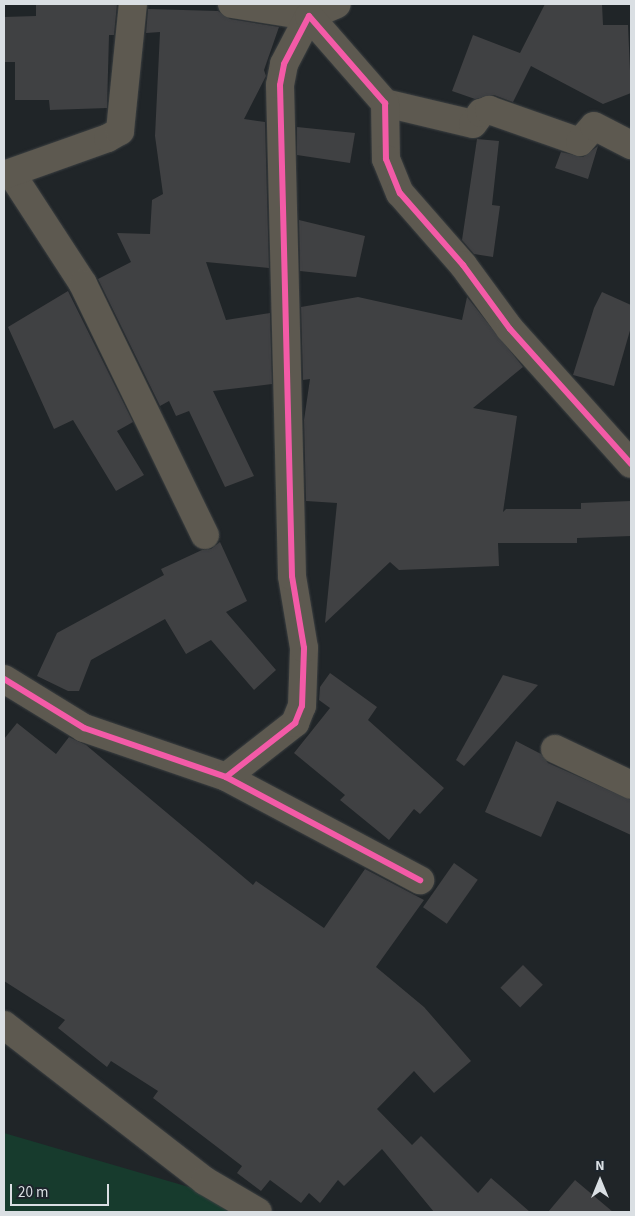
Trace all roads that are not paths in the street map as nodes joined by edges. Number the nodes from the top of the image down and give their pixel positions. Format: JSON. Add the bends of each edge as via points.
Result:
{"nodes":[{"id":1,"x":133,"y":4,"type":"edge"},
{"id":2,"x":232,"y":4,"type":"edge"},
{"id":3,"x":337,"y":4,"type":"edge"},
{"id":4,"x":308,"y":16,"type":"junction"},
{"id":5,"x":385,"y":103,"type":"junction"},
{"id":6,"x":631,"y":145,"type":"edge"},
{"id":7,"x":8,"y":174,"type":"edge"},
{"id":8,"x":631,"y":464,"type":"edge"},
{"id":9,"x":205,"y":535,"type":"dead end"},
{"id":10,"x":4,"y":679,"type":"edge"},
{"id":11,"x":554,"y":749,"type":"dead end"},
{"id":12,"x":226,"y":777,"type":"junction"},
{"id":13,"x":631,"y":785,"type":"edge"},
{"id":14,"x":420,"y":880,"type":"dead end"},
{"id":15,"x":4,"y":1024,"type":"edge"},
{"id":16,"x":258,"y":1212,"type":"edge"}],
"edges":[{"from":1,"to":7,"type":"street","via":[[120,131]]},
{"from":2,"to":4,"type":"street"},
{"from":3,"to":4,"type":"street"},
{"from":4,"to":5,"type":"street"},
{"from":4,"to":12,"type":"street","via":[[284,64],[280,85],[292,566],[304,648],[302,706],[295,723]]},
{"from":5,"to":6,"type":"street","via":[[473,124],[481,113],[489,110],[580,142],[594,126]]},
{"from":5,"to":8,"type":"street","via":[[386,159],[400,193],[463,265],[510,329]]},
{"from":7,"to":9,"type":"street","via":[[84,284]]},
{"from":10,"to":12,"type":"street","via":[[84,728]]},
{"from":11,"to":13,"type":"street"},
{"from":12,"to":14,"type":"street"},
{"from":15,"to":16,"type":"street","via":[[205,1181]]}]}
